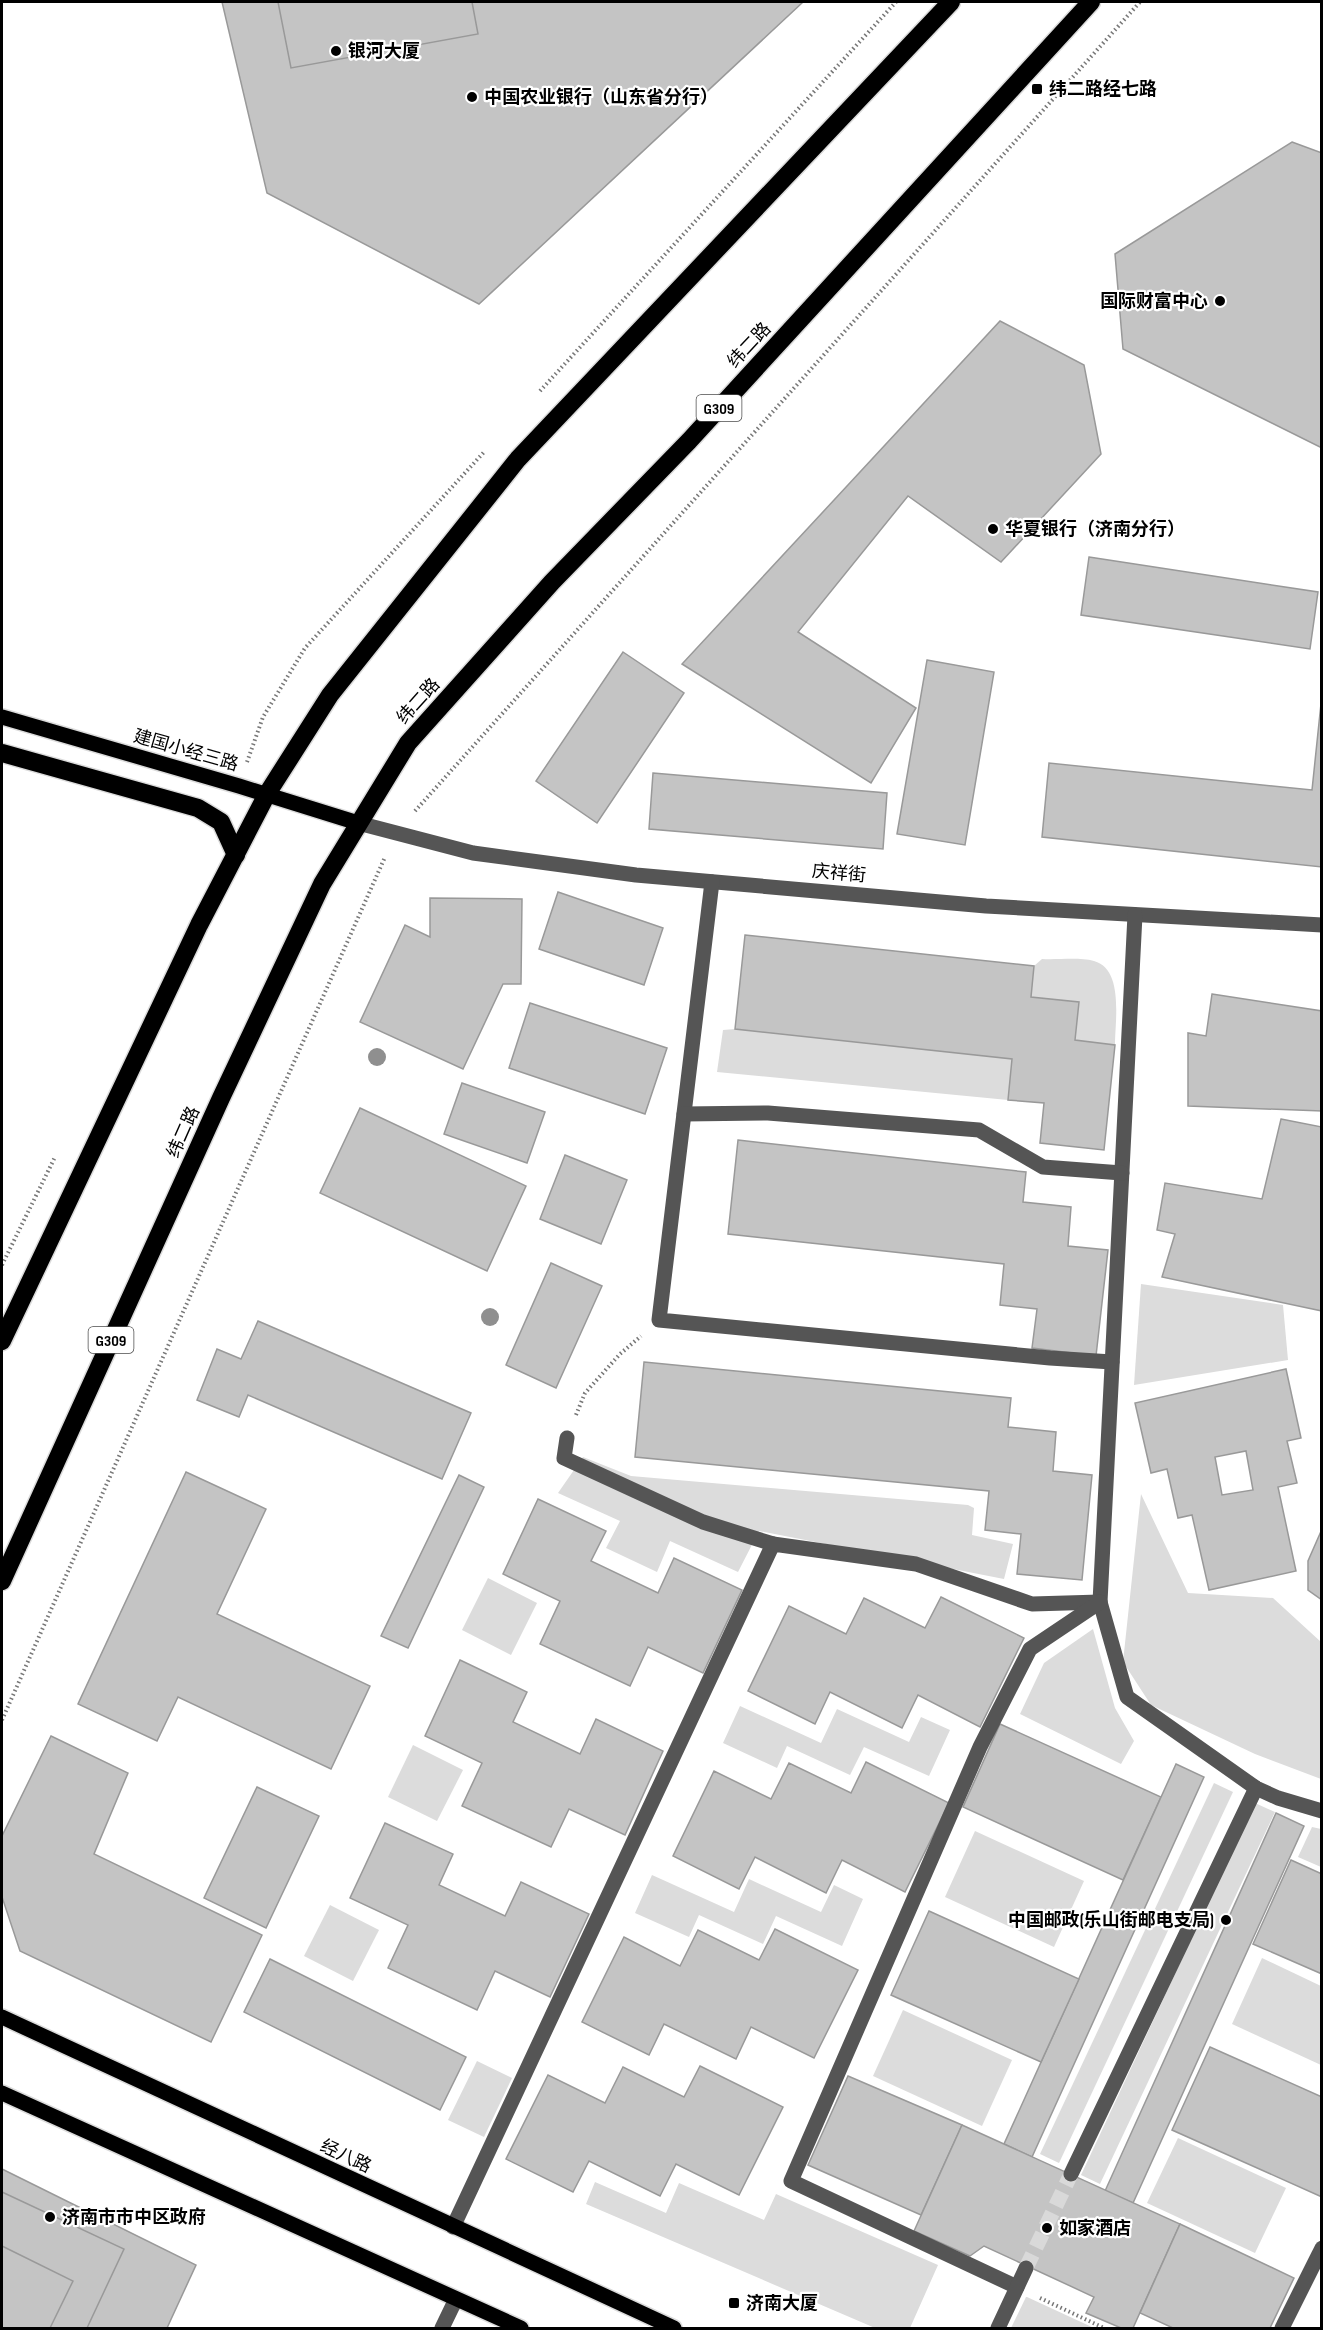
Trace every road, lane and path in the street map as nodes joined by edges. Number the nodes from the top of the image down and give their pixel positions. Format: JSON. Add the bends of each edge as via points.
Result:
{"nodes":[{"id":1,"x":951,"y":2,"type":"edge"},
{"id":2,"x":1091,"y":2,"type":"edge"},
{"id":3,"x":1140,"y":2,"type":"edge"},
{"id":4,"x":2,"y":717,"type":"edge"},
{"id":5,"x":2,"y":753,"type":"edge"},
{"id":6,"x":267,"y":794,"type":"junction"},
{"id":7,"x":358,"y":823,"type":"junction"},
{"id":8,"x":395,"y":833,"type":"junction"},
{"id":9,"x":236,"y":855,"type":"junction"},
{"id":10,"x":712,"y":882,"type":"junction"},
{"id":11,"x":1135,"y":915,"type":"junction"},
{"id":12,"x":1322,"y":925,"type":"edge"},
{"id":13,"x":684,"y":1114,"type":"junction"},
{"id":14,"x":1122,"y":1173,"type":"junction"},
{"id":15,"x":659,"y":1320,"type":"junction"},
{"id":16,"x":2,"y":1341,"type":"edge"},
{"id":17,"x":1112,"y":1362,"type":"junction"},
{"id":18,"x":567,"y":1438,"type":"joint"},
{"id":19,"x":774,"y":1545,"type":"junction"},
{"id":20,"x":2,"y":1581,"type":"edge"},
{"id":21,"x":1100,"y":1602,"type":"junction"},
{"id":22,"x":2,"y":1720,"type":"edge"},
{"id":23,"x":1256,"y":1788,"type":"junction"},
{"id":24,"x":1322,"y":1811,"type":"edge"},
{"id":25,"x":2,"y":2017,"type":"edge"},
{"id":26,"x":2,"y":2093,"type":"edge"},
{"id":27,"x":1071,"y":2174,"type":"tunnel mouth"},
{"id":28,"x":453,"y":2227,"type":"junction"},
{"id":29,"x":1322,"y":2247,"type":"edge"},
{"id":30,"x":1026,"y":2268,"type":"tunnel mouth"},
{"id":31,"x":1017,"y":2287,"type":"junction"},
{"id":32,"x":456,"y":2299,"type":"junction"},
{"id":33,"x":442,"y":2328,"type":"edge"},
{"id":34,"x":521,"y":2328,"type":"edge"},
{"id":35,"x":674,"y":2328,"type":"edge"},
{"id":36,"x":998,"y":2328,"type":"edge"},
{"id":37,"x":1104,"y":2328,"type":"edge"},
{"id":38,"x":1282,"y":2328,"type":"edge"}],
"edges":[{"from":1,"to":6,"type":"highway","via":[[518,459],[330,695]]},
{"from":2,"to":7,"type":"highway","name":"纬二路","number":"G309","via":[[697,432],[552,582],[408,744]]},
{"from":3,"to":8,"type":"path"},
{"from":4,"to":6,"type":"main road","name":"建国小经三路"},
{"from":5,"to":9,"type":"highway","via":[[198,808],[221,822]]},
{"from":6,"to":7,"type":"main road","name":"建国小经三路"},
{"from":6,"to":9,"type":"highway"},
{"from":7,"to":8,"type":"street","name":"庆祥街"},
{"from":7,"to":20,"type":"highway","name":"纬二路","number":"G309","via":[[322,885],[221,1098]]},
{"from":8,"to":10,"type":"street","name":"庆祥街","via":[[473,853]]},
{"from":8,"to":22,"type":"path"},
{"from":9,"to":16,"type":"highway"},
{"from":10,"to":11,"type":"street","name":"庆祥街"},
{"from":10,"to":13,"type":"street"},
{"from":11,"to":12,"type":"street","name":"庆祥街"},
{"from":11,"to":14,"type":"street"},
{"from":13,"to":14,"type":"street","via":[[768,1113],[979,1130],[1043,1167]]},
{"from":13,"to":15,"type":"street"},
{"from":14,"to":17,"type":"street"},
{"from":15,"to":17,"type":"street"},
{"from":15,"to":18,"type":"path","via":[[620,1354],[585,1393]]},
{"from":17,"to":21,"type":"street"},
{"from":18,"to":19,"type":"street","via":[[564,1458],[703,1522]]},
{"from":19,"to":21,"type":"street","via":[[915,1564],[1032,1604]]},
{"from":19,"to":28,"type":"street"},
{"from":21,"to":23,"type":"street","via":[[1127,1697]]},
{"from":21,"to":31,"type":"street","via":[[1030,1649],[980,1747],[791,2181]]},
{"from":23,"to":24,"type":"street"},
{"from":23,"to":27,"type":"street"},
{"from":25,"to":28,"type":"main road","name":"经八路"},
{"from":26,"to":32,"type":"main road"},
{"from":28,"to":35,"type":"main road","name":"经八路"},
{"from":29,"to":38,"type":"street"},
{"from":30,"to":31,"type":"street"},
{"from":31,"to":36,"type":"street"},
{"from":31,"to":37,"type":"path"},
{"from":32,"to":33,"type":"street"},
{"from":32,"to":34,"type":"main road"}]}
